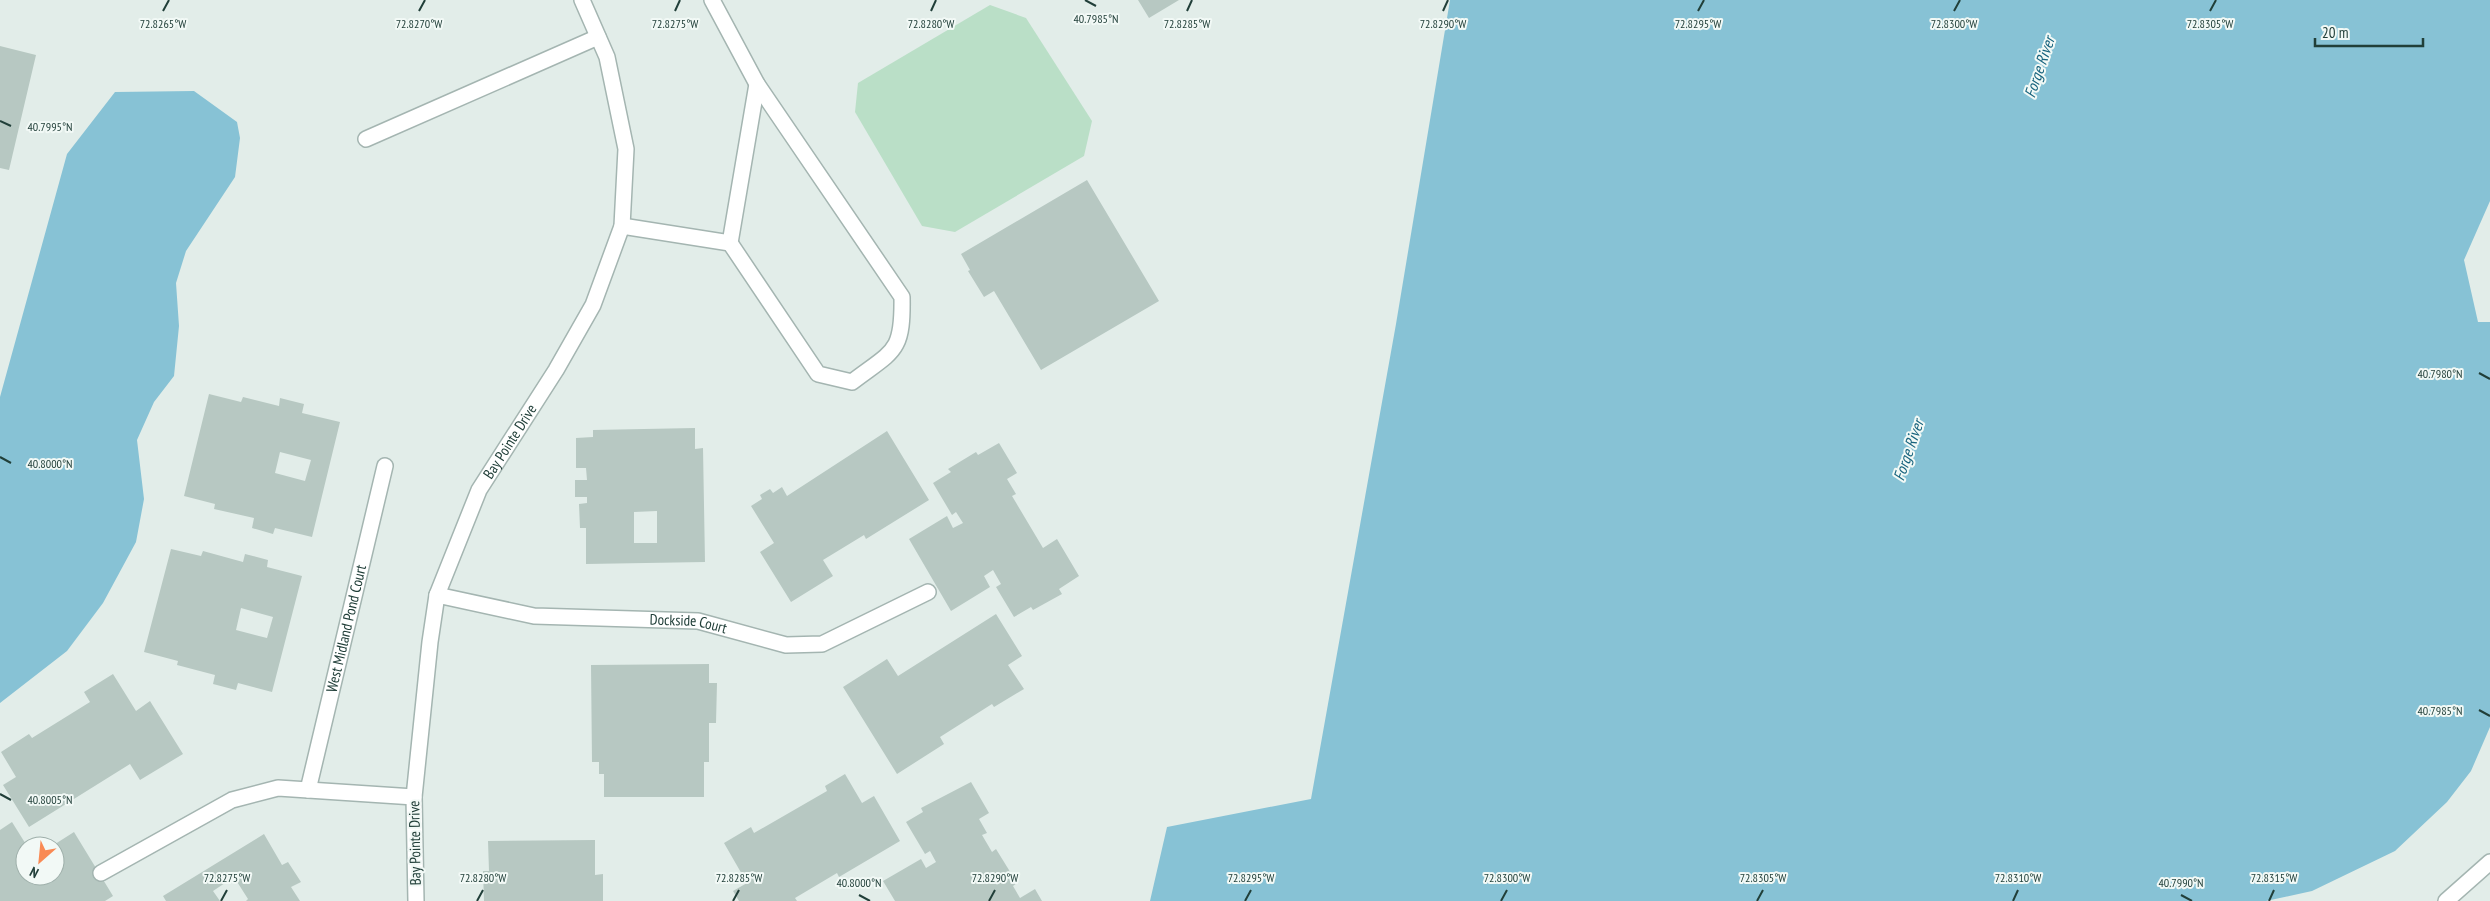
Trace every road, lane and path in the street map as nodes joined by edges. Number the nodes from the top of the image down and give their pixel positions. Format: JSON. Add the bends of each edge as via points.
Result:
{"nodes":[{"id":1,"x":582,"y":0,"type":"edge"},
{"id":2,"x":712,"y":0,"type":"edge"},
{"id":3,"x":598,"y":37,"type":"junction"},
{"id":4,"x":757,"y":84,"type":"junction"},
{"id":5,"x":366,"y":139,"type":"dead end"},
{"id":6,"x":622,"y":226,"type":"junction"},
{"id":7,"x":730,"y":243,"type":"junction"},
{"id":8,"x":385,"y":466,"type":"dead end"},
{"id":9,"x":928,"y":592,"type":"dead end"},
{"id":10,"x":437,"y":595,"type":"junction"},
{"id":11,"x":308,"y":790,"type":"junction"},
{"id":12,"x":414,"y":797,"type":"junction"},
{"id":13,"x":2490,"y":862,"type":"edge"},
{"id":14,"x":101,"y":874,"type":"dead end"},
{"id":15,"x":416,"y":901,"type":"edge"},
{"id":16,"x":2446,"y":901,"type":"edge"}],
"edges":[{"from":1,"to":3,"type":"street","name":"Bay Pointe Drive"},
{"from":2,"to":4,"type":"street"},
{"from":3,"to":5,"type":"street"},
{"from":3,"to":6,"type":"street","name":"Bay Pointe Drive","via":[[607,57],[626,149]]},
{"from":4,"to":7,"type":"street"},
{"from":4,"to":7,"type":"street","via":[[902,297],[902,327],[894,350],[852,382],[818,374]]},
{"from":6,"to":7,"type":"street"},
{"from":6,"to":10,"type":"street","name":"Bay Pointe Drive","via":[[593,304],[556,370],[479,490]]},
{"from":8,"to":11,"type":"street","name":"West Midland Pond Court"},
{"from":9,"to":10,"type":"street","name":"Dockside Court","via":[[822,644],[786,645],[698,621],[534,616]]},
{"from":10,"to":12,"type":"street","name":"Bay Pointe Drive"},
{"from":11,"to":12,"type":"street"},
{"from":11,"to":14,"type":"street","via":[[278,788],[232,800]]},
{"from":12,"to":15,"type":"street","name":"Bay Pointe Drive"},
{"from":13,"to":16,"type":"street"}]}
